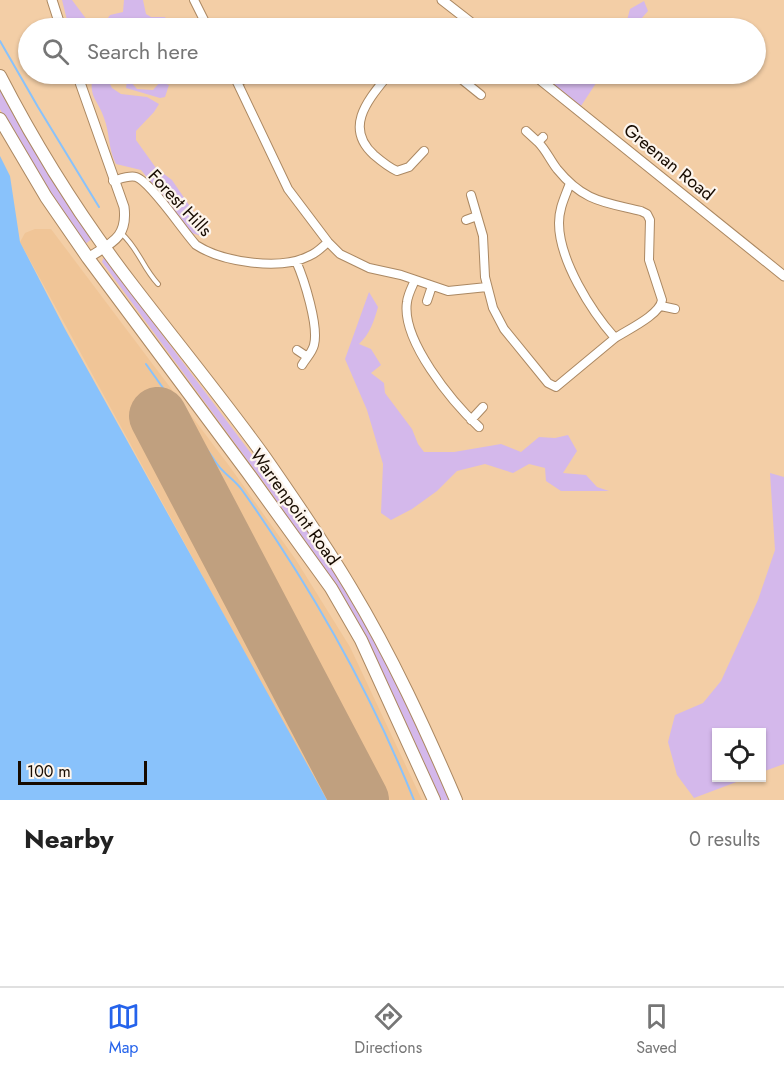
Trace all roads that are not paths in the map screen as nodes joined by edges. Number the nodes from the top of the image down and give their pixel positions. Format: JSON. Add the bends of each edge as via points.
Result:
{"nodes":[{"id":1,"x":52,"y":0,"type":"edge"},
{"id":2,"x":194,"y":0,"type":"edge"},
{"id":3,"x":442,"y":0,"type":"edge"},
{"id":4,"x":58,"y":18,"type":"edge"},
{"id":5,"x":203,"y":18,"type":"edge"},
{"id":6,"x":465,"y":18,"type":"edge"},
{"id":7,"x":0,"y":76,"type":"edge"},
{"id":8,"x":80,"y":84,"type":"edge"},
{"id":9,"x":238,"y":84,"type":"edge"},
{"id":10,"x":381,"y":84,"type":"edge"},
{"id":11,"x":467,"y":84,"type":"edge"},
{"id":12,"x":545,"y":84,"type":"edge"},
{"id":13,"x":481,"y":95,"type":"dead end"},
{"id":14,"x":0,"y":119,"type":"edge"},
{"id":15,"x":526,"y":131,"type":"dead end"},
{"id":16,"x":424,"y":151,"type":"dead end"},
{"id":17,"x":113,"y":182,"type":"junction"},
{"id":18,"x":570,"y":183,"type":"junction"},
{"id":19,"x":471,"y":195,"type":"dead end"},
{"id":20,"x":477,"y":216,"type":"junction"},
{"id":21,"x":466,"y":220,"type":"dead end"},
{"id":22,"x":120,"y":233,"type":"junction"},
{"id":23,"x":328,"y":242,"type":"junction"},
{"id":24,"x":105,"y":247,"type":"junction"},
{"id":25,"x":88,"y":258,"type":"junction"},
{"id":26,"x":296,"y":261,"type":"junction"},
{"id":27,"x":784,"y":276,"type":"edge"},
{"id":28,"x":415,"y":280,"type":"junction"},
{"id":29,"x":158,"y":284,"type":"dead end"},
{"id":30,"x":432,"y":286,"type":"junction"},
{"id":31,"x":487,"y":287,"type":"junction"},
{"id":32,"x":427,"y":301,"type":"dead end"},
{"id":33,"x":661,"y":306,"type":"junction"},
{"id":34,"x":675,"y":309,"type":"dead end"},
{"id":35,"x":615,"y":338,"type":"junction"},
{"id":36,"x":297,"y":350,"type":"dead end"},
{"id":37,"x":306,"y":356,"type":"junction"},
{"id":38,"x":302,"y":365,"type":"dead end"},
{"id":39,"x":483,"y":407,"type":"dead end"},
{"id":40,"x":471,"y":420,"type":"junction"},
{"id":41,"x":479,"y":427,"type":"dead end"},
{"id":42,"x":434,"y":800,"type":"edge"},
{"id":43,"x":456,"y":800,"type":"edge"}],
"edges":[{"from":1,"to":4,"type":"street"},
{"from":2,"to":5,"type":"street"},
{"from":3,"to":6,"type":"street"},
{"from":7,"to":24,"type":"highway","name":"Warrenpoint Road","via":[[30,135]]},
{"from":8,"to":17,"type":"street"},
{"from":9,"to":23,"type":"street","via":[[288,189]]},
{"from":10,"to":16,"type":"street","via":[[362,114],[362,142],[397,171],[409,167]]},
{"from":11,"to":13,"type":"street"},
{"from":12,"to":27,"type":"street","name":"Greenan Road"},
{"from":14,"to":25,"type":"highway","name":"Warrenpoint Road"},
{"from":15,"to":18,"type":"street","via":[[541,139],[559,172]]},
{"from":17,"to":22,"type":"street","via":[[124,207],[124,229]]},
{"from":17,"to":26,"type":"street","name":"Forest Hills","via":[[140,178],[196,245],[214,255],[258,262]]},
{"from":18,"to":33,"type":"street","via":[[593,199],[647,214],[651,227],[649,260]]},
{"from":18,"to":35,"type":"street","via":[[560,216],[562,244],[577,280]]},
{"from":19,"to":20,"type":"street"},
{"from":20,"to":21,"type":"street"},
{"from":20,"to":31,"type":"street","via":[[483,236]]},
{"from":22,"to":24,"type":"street"},
{"from":22,"to":29,"type":"lane","via":[[132,243]]},
{"from":23,"to":26,"type":"street","name":"Forest Hills","via":[[315,254]]},
{"from":23,"to":28,"type":"street","via":[[358,265]]},
{"from":24,"to":25,"type":"street"},
{"from":24,"to":43,"type":"highway","name":"Warrenpoint Road","via":[[264,456],[351,588],[406,690]]},
{"from":25,"to":42,"type":"highway","name":"Warrenpoint Road","via":[[331,588],[366,650]]},
{"from":26,"to":37,"type":"street","via":[[315,329],[313,348]]},
{"from":28,"to":30,"type":"street"},
{"from":28,"to":40,"type":"street","via":[[407,302],[409,327],[433,372]]},
{"from":30,"to":31,"type":"street","via":[[448,291]]},
{"from":30,"to":32,"type":"street"},
{"from":31,"to":35,"type":"street","via":[[504,329],[552,386],[561,385]]},
{"from":33,"to":34,"type":"street"},
{"from":33,"to":35,"type":"street"},
{"from":36,"to":37,"type":"street"},
{"from":37,"to":38,"type":"street"},
{"from":39,"to":40,"type":"street"},
{"from":40,"to":41,"type":"street"}]}
